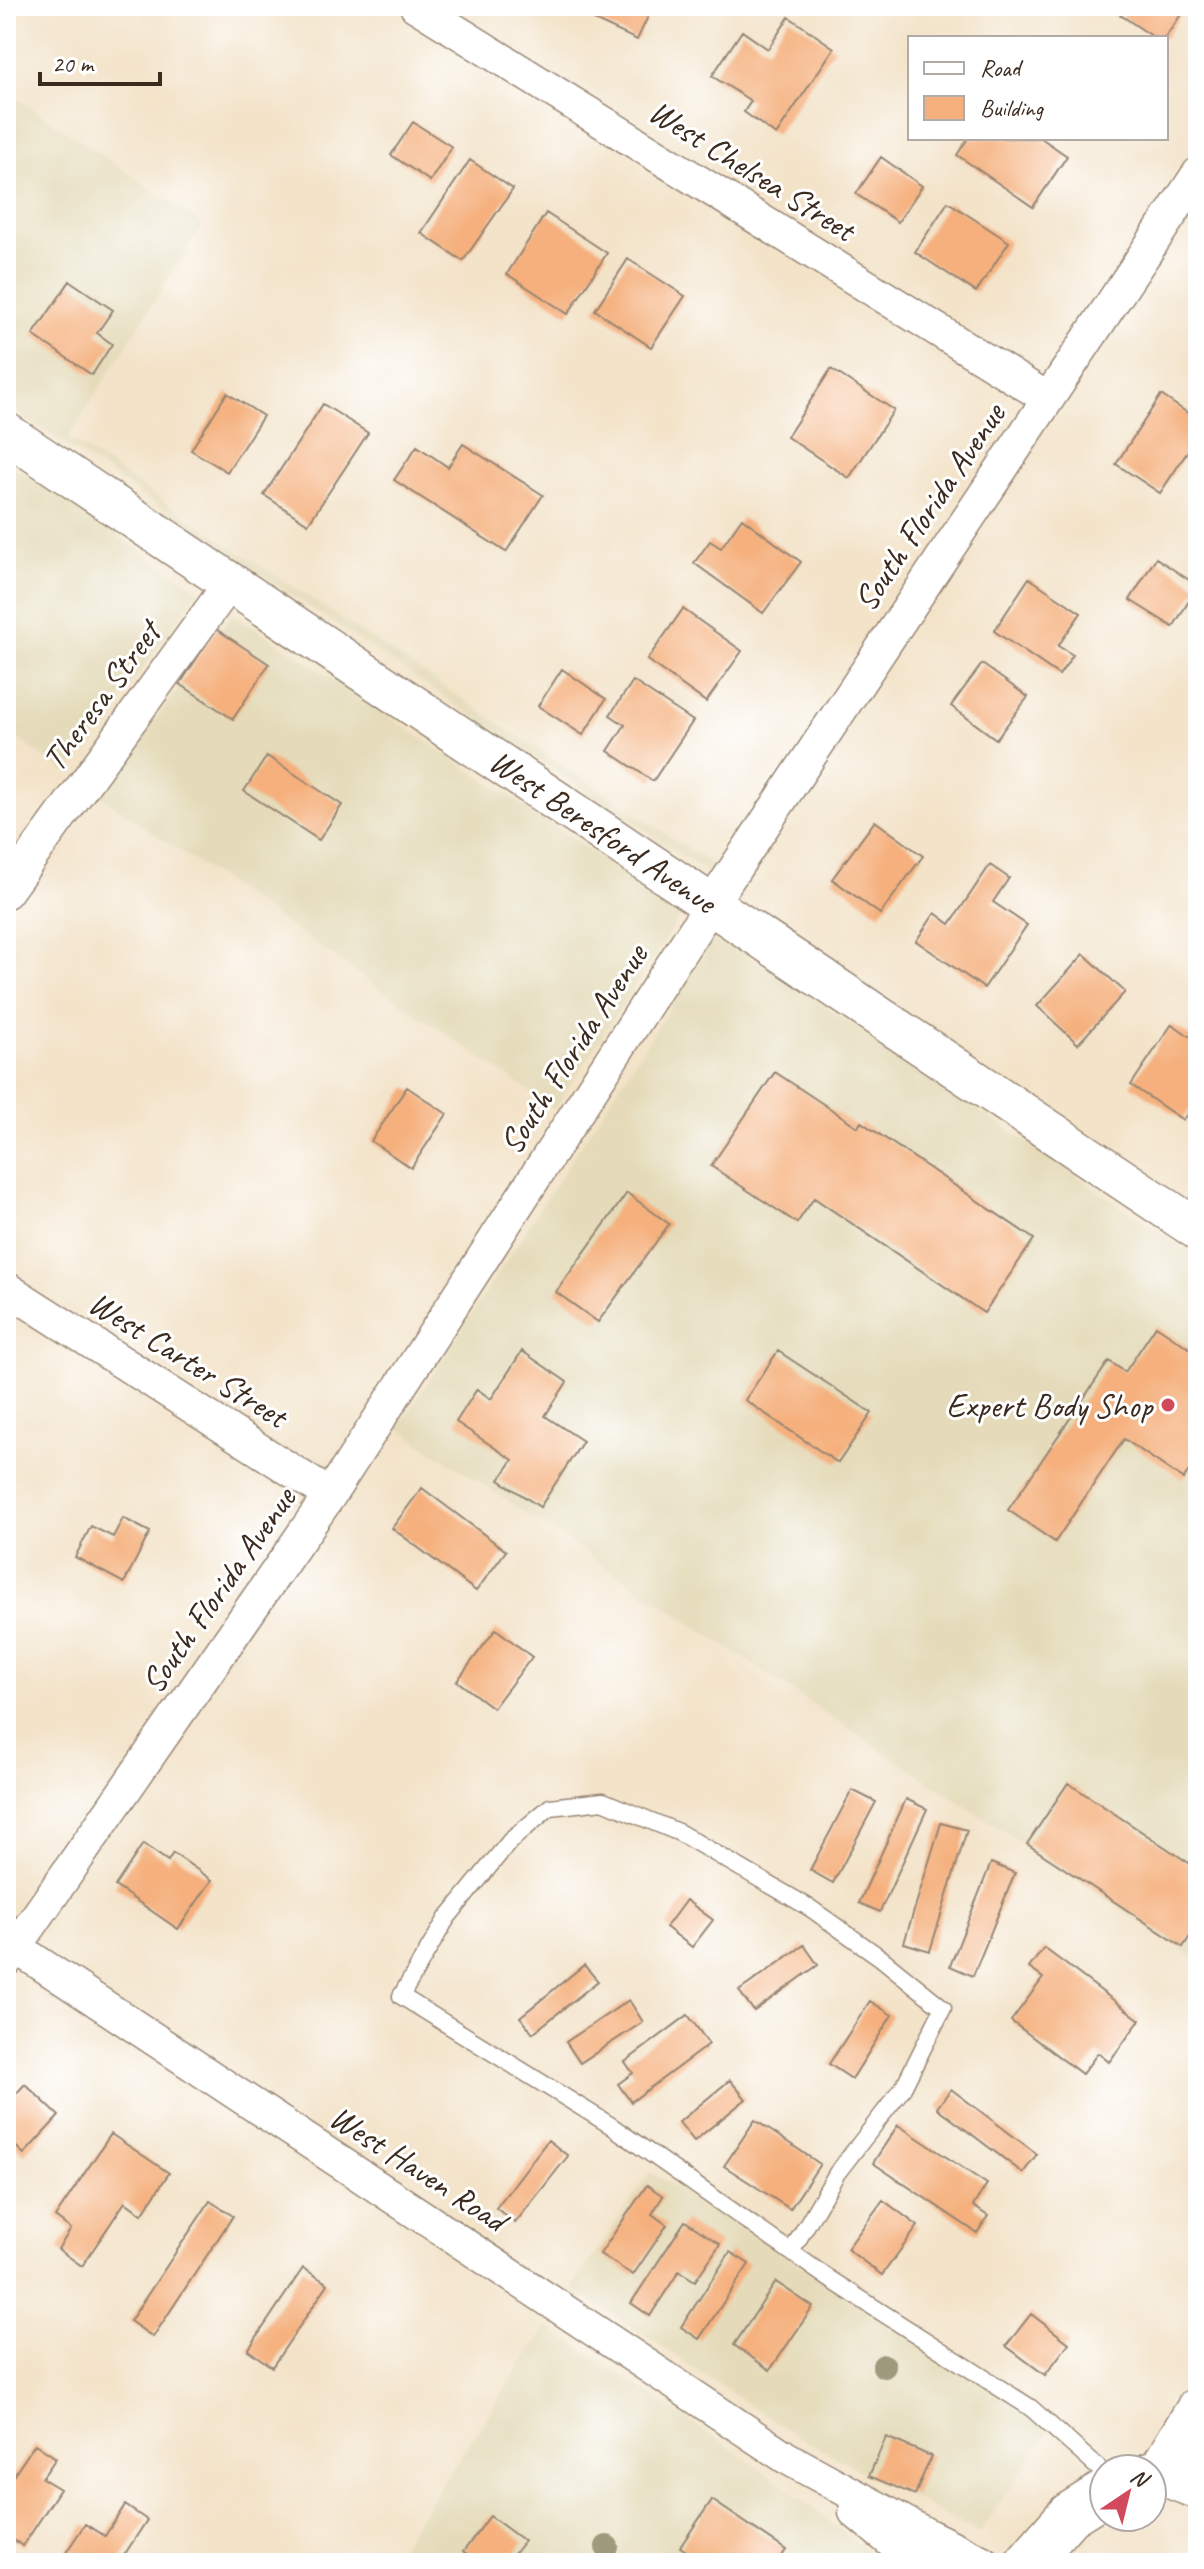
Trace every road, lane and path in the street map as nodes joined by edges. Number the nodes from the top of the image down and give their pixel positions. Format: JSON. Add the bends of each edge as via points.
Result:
{"nodes":[{"id":1,"x":416,"y":6,"type":"edge"},
{"id":2,"x":1198,"y":174,"type":"edge"},
{"id":3,"x":1047,"y":398,"type":"junction"},
{"id":4,"x":6,"y":433,"type":"edge"},
{"id":5,"x":230,"y":583,"type":"junction"},
{"id":6,"x":6,"y":892,"type":"edge"},
{"id":7,"x":712,"y":903,"type":"junction"},
{"id":8,"x":1198,"y":1230,"type":"edge"},
{"id":9,"x":6,"y":1288,"type":"edge"},
{"id":10,"x":330,"y":1495,"type":"junction"},
{"id":11,"x":9,"y":1950,"type":"edge"},
{"id":12,"x":791,"y":2252,"type":"junction"},
{"id":13,"x":1198,"y":2410,"type":"edge"},
{"id":14,"x":787,"y":2458,"type":"junction"},
{"id":15,"x":1088,"y":2459,"type":"edge"},
{"id":16,"x":1170,"y":2477,"type":"edge"},
{"id":17,"x":1088,"y":2503,"type":"edge"},
{"id":18,"x":917,"y":2563,"type":"edge"},
{"id":19,"x":985,"y":2563,"type":"edge"},
{"id":20,"x":1027,"y":2563,"type":"edge"}],
"edges":[{"from":1,"to":3,"type":"street","name":"West Chelsea Street"},
{"from":2,"to":3,"type":"street","name":"South Florida Avenue"},
{"from":3,"to":7,"type":"street","name":"South Florida Avenue"},
{"from":4,"to":5,"type":"street","name":"West Beresford Avenue"},
{"from":5,"to":6,"type":"street","name":"Theresa Street"},
{"from":5,"to":7,"type":"street","name":"West Beresford Avenue"},
{"from":7,"to":8,"type":"street","name":"West Beresford Avenue"},
{"from":7,"to":10,"type":"street","name":"South Florida Avenue"},
{"from":9,"to":10,"type":"street","name":"West Carter Street"},
{"from":10,"to":11,"type":"street","name":"South Florida Avenue"},
{"from":11,"to":14,"type":"street","name":"West Haven Road"},
{"from":12,"to":12,"type":"lane","via":[[610,2125],[401,1996],[447,1918],[510,1841],[550,1807],[603,1801],[680,1833],[810,1908],[943,2008],[903,2088],[837,2173]]},
{"from":12,"to":15,"type":"lane","via":[[1031,2408]]},
{"from":13,"to":16,"type":"main road"},
{"from":14,"to":18,"type":"street","name":"West Haven Road"},
{"from":14,"to":19,"type":"street","name":"West Haven Road"},
{"from":17,"to":20,"type":"main road","via":[[1069,2515]]}]}
